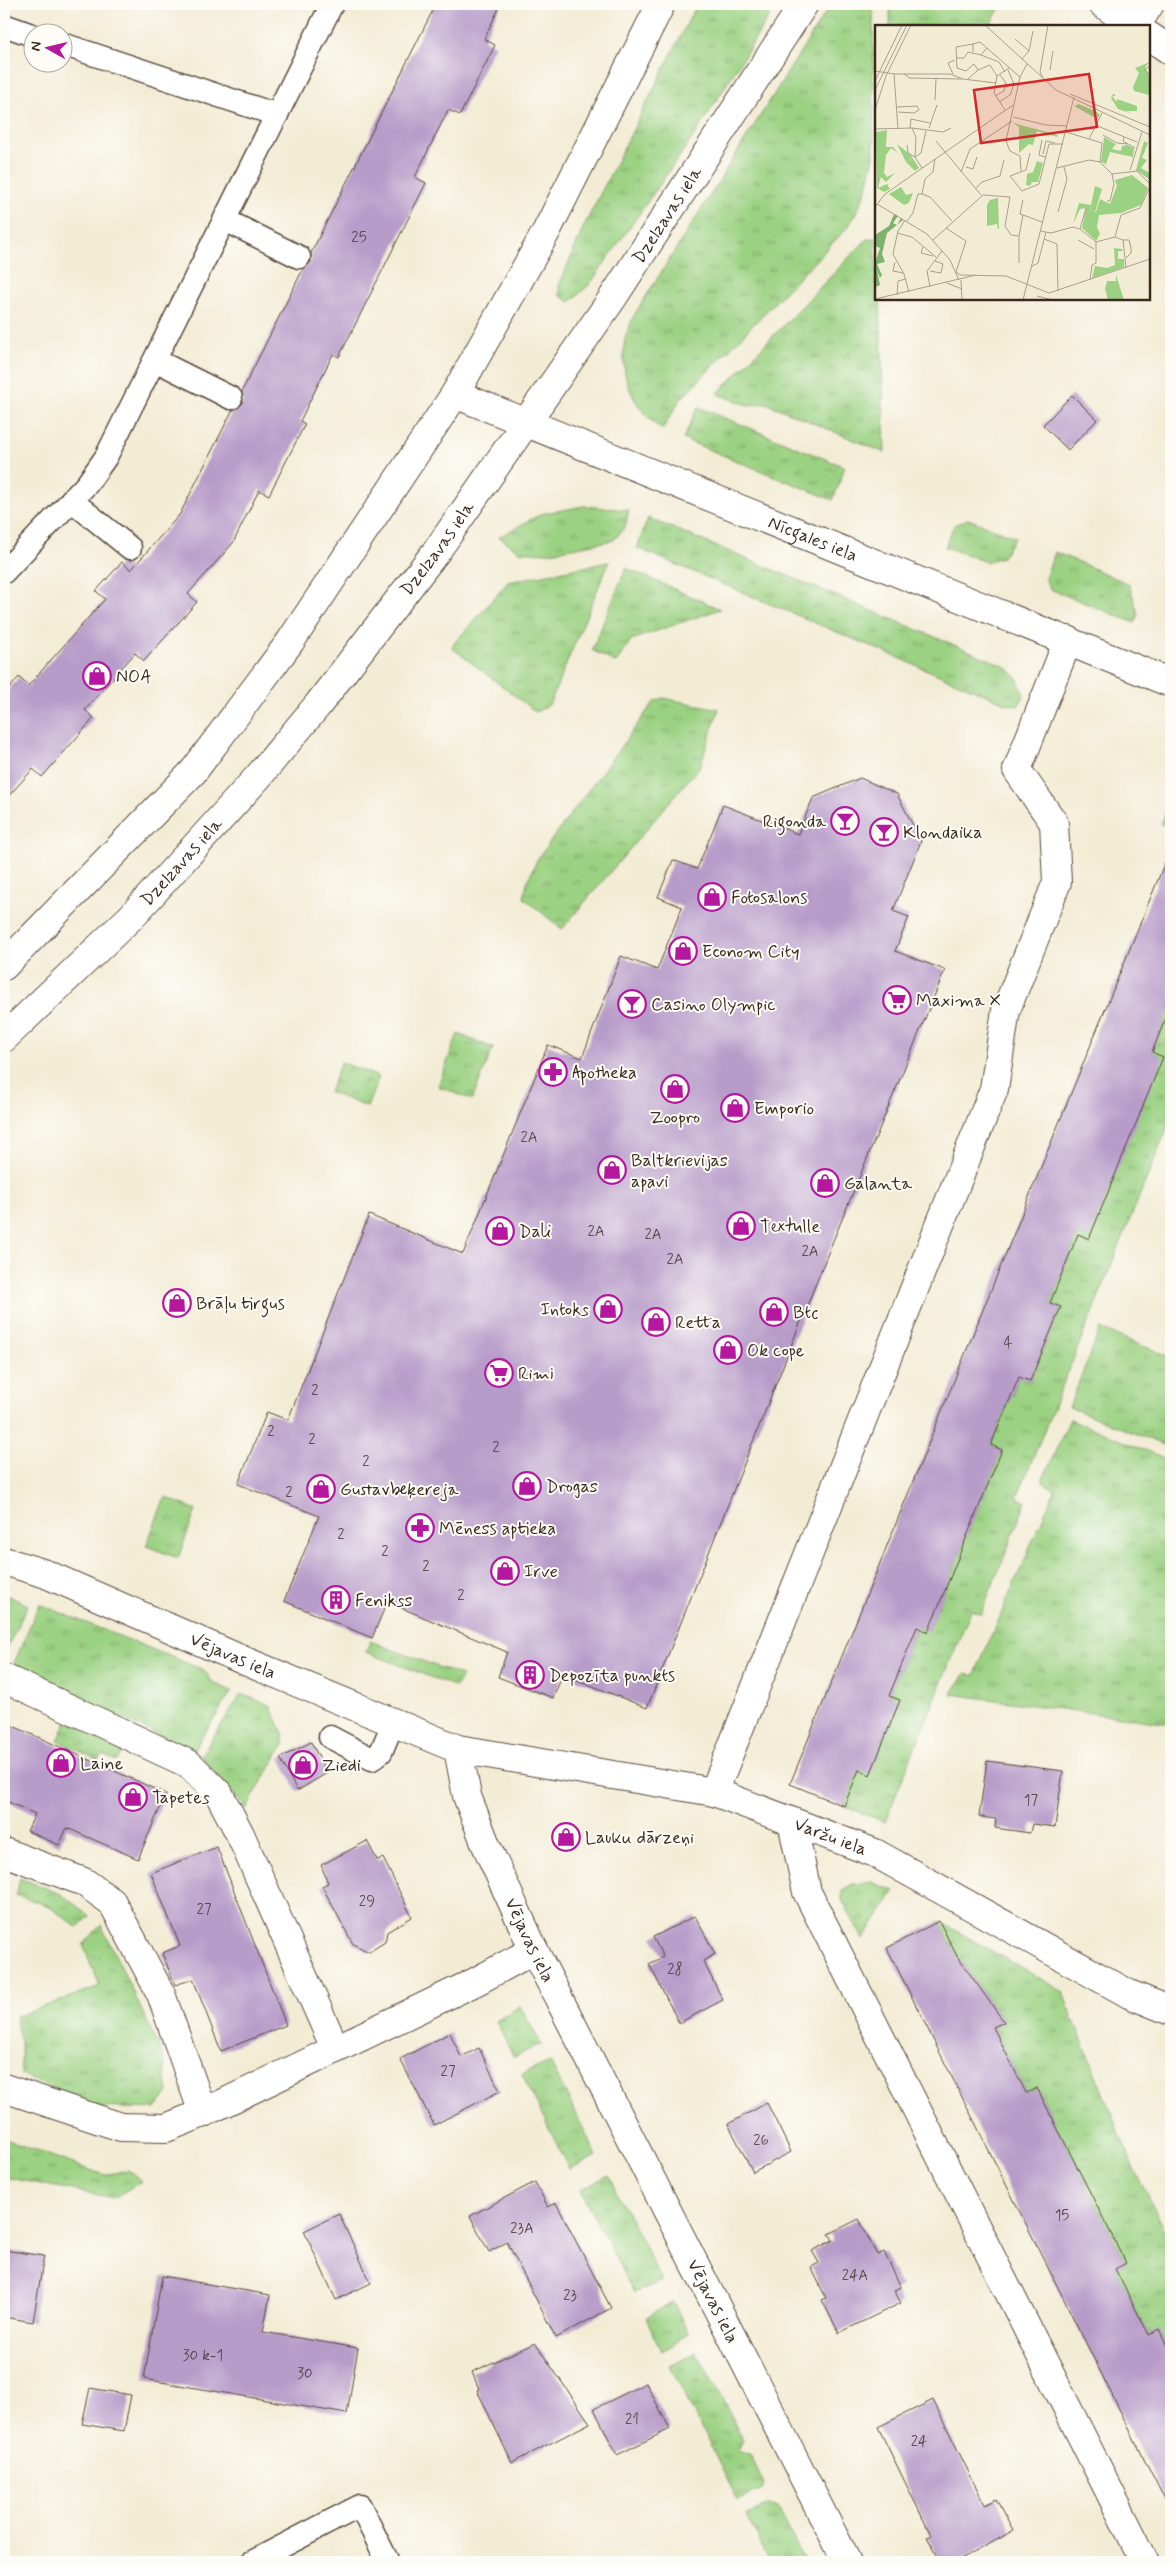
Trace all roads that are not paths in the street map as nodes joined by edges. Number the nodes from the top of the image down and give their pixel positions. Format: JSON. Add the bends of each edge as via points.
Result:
{"nodes":[{"id":1,"x":332,"y":4,"type":"edge"},
{"id":2,"x":661,"y":4,"type":"edge"},
{"id":3,"x":804,"y":4,"type":"edge"},
{"id":4,"x":1103,"y":4,"type":"edge"},
{"id":5,"x":1150,"y":4,"type":"edge"},
{"id":6,"x":4,"y":25,"type":"edge"},
{"id":7,"x":1134,"y":25,"type":"edge"},
{"id":8,"x":1136,"y":25,"type":"edge"},
{"id":9,"x":22,"y":31,"type":"edge"},
{"id":10,"x":1150,"y":37,"type":"edge"},
{"id":11,"x":72,"y":47,"type":"edge"},
{"id":12,"x":1171,"y":51,"type":"edge"},
{"id":13,"x":277,"y":115,"type":"junction"},
{"id":14,"x":225,"y":220,"type":"junction"},
{"id":15,"x":299,"y":257,"type":"dead end"},
{"id":16,"x":155,"y":360,"type":"junction"},
{"id":17,"x":455,"y":394,"type":"junction"},
{"id":18,"x":231,"y":398,"type":"dead end"},
{"id":19,"x":525,"y":422,"type":"junction"},
{"id":20,"x":71,"y":500,"type":"junction"},
{"id":21,"x":130,"y":548,"type":"dead end"},
{"id":22,"x":4,"y":572,"type":"edge"},
{"id":23,"x":1068,"y":640,"type":"junction"},
{"id":24,"x":1171,"y":683,"type":"edge"},
{"id":25,"x":4,"y":966,"type":"edge"},
{"id":26,"x":4,"y":1038,"type":"edge"},
{"id":27,"x":4,"y":1560,"type":"edge"},
{"id":28,"x":4,"y":1678,"type":"edge"},
{"id":29,"x":393,"y":1723,"type":"junction"},
{"id":30,"x":330,"y":1737,"type":"dead end"},
{"id":31,"x":458,"y":1749,"type":"junction"},
{"id":32,"x":714,"y":1792,"type":"junction"},
{"id":33,"x":792,"y":1822,"type":"junction"},
{"id":34,"x":4,"y":1852,"type":"edge"},
{"id":35,"x":534,"y":1950,"type":"junction"},
{"id":36,"x":1171,"y":2011,"type":"edge"},
{"id":37,"x":335,"y":2048,"type":"junction"},
{"id":38,"x":4,"y":2088,"type":"edge"},
{"id":39,"x":203,"y":2113,"type":"junction"},
{"id":40,"x":252,"y":2562,"type":"edge"},
{"id":41,"x":388,"y":2562,"type":"edge"},
{"id":42,"x":847,"y":2562,"type":"edge"},
{"id":43,"x":1145,"y":2562,"type":"edge"}],
"edges":[{"from":1,"to":13,"type":"lane"},
{"from":2,"to":17,"type":"street","via":[[546,232]]},
{"from":3,"to":19,"type":"street","name":"Dzelzavas iela","via":[[612,299]]},
{"from":4,"to":7,"type":"street"},
{"from":5,"to":8,"type":"street"},
{"from":6,"to":9,"type":"lane"},
{"from":10,"to":12,"type":"street"},
{"from":11,"to":13,"type":"lane"},
{"from":13,"to":14,"type":"lane"},
{"from":14,"to":15,"type":"lane"},
{"from":14,"to":16,"type":"lane"},
{"from":16,"to":18,"type":"lane"},
{"from":16,"to":20,"type":"lane","via":[[106,457]]},
{"from":17,"to":19,"type":"street","name":"Nīcgales iela"},
{"from":17,"to":25,"type":"street","via":[[290,642],[192,772]]},
{"from":19,"to":23,"type":"street","name":"Nīcgales iela"},
{"from":19,"to":26,"type":"street","name":"Dzelzavas iela","via":[[438,549],[258,777],[131,917]]},
{"from":20,"to":21,"type":"lane"},
{"from":20,"to":22,"type":"lane"},
{"from":23,"to":24,"type":"street","name":"Nīcgales iela"},
{"from":23,"to":32,"type":"street","via":[[1017,770],[1054,823],[1057,882],[1006,1010],[994,1089]]},
{"from":27,"to":29,"type":"street","name":"Vējavas iela","via":[[80,1588]]},
{"from":28,"to":37,"type":"street","via":[[190,1764],[219,1794]]},
{"from":29,"to":30,"type":"lane","via":[[380,1752],[372,1759]]},
{"from":29,"to":31,"type":"street","name":"Vējavas iela"},
{"from":31,"to":32,"type":"street","name":"Varžu iela"},
{"from":31,"to":35,"type":"street","name":"Vējavas iela","via":[[467,1796]]},
{"from":32,"to":33,"type":"street","name":"Varžu iela"},
{"from":33,"to":36,"type":"street","name":"Varžu iela","via":[[876,1854],[1128,1994]]},
{"from":33,"to":43,"type":"street","via":[[807,1892]]},
{"from":34,"to":39,"type":"street","via":[[84,1882],[112,1902],[161,1994]]},
{"from":35,"to":37,"type":"street"},
{"from":35,"to":42,"type":"street","name":"Vējavas iela"},
{"from":37,"to":39,"type":"street"},
{"from":38,"to":39,"type":"street","via":[[122,2127],[166,2128]]},
{"from":40,"to":41,"type":"lane","via":[[360,2506]]}]}
